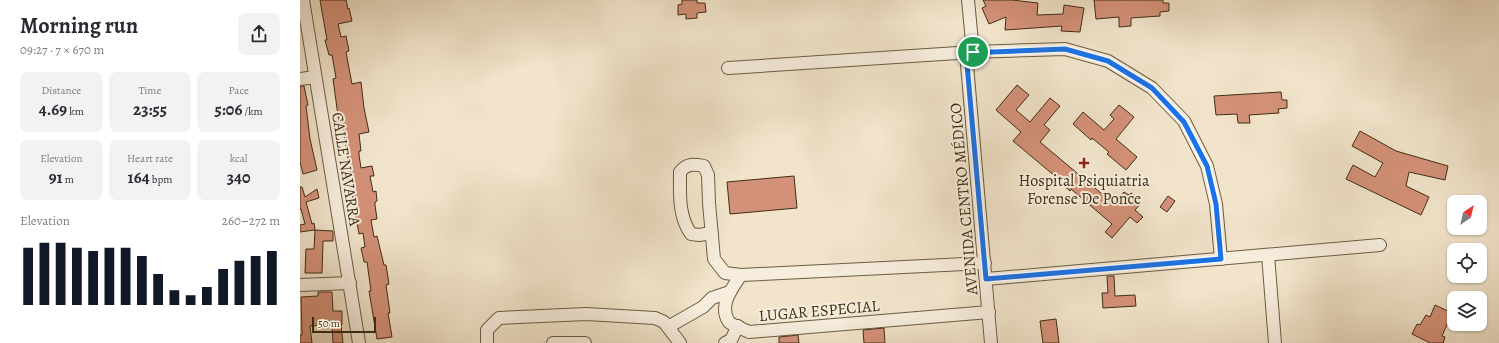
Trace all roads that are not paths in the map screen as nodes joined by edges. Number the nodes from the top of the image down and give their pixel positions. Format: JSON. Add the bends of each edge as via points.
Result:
{"nodes":[{"id":1,"x":303,"y":0,"type":"edge"},
{"id":2,"x":968,"y":0,"type":"edge"},
{"id":3,"x":969,"y":52,"type":"junction"},
{"id":4,"x":728,"y":68,"type":"dead end"},
{"id":5,"x":315,"y":77,"type":"junction"},
{"id":6,"x":300,"y":79,"type":"edge"},
{"id":7,"x":712,"y":233,"type":"junction"},
{"id":8,"x":1380,"y":245,"type":"dead end"},
{"id":9,"x":1268,"y":255,"type":"junction"},
{"id":10,"x":1221,"y":259,"type":"junction"},
{"id":11,"x":985,"y":263,"type":"junction"},
{"id":12,"x":741,"y":275,"type":"junction"},
{"id":13,"x":986,"y":279,"type":"junction"},
{"id":14,"x":350,"y":283,"type":"junction"},
{"id":15,"x":300,"y":284,"type":"edge"},
{"id":16,"x":730,"y":292,"type":"junction"},
{"id":17,"x":703,"y":307,"type":"junction"},
{"id":18,"x":725,"y":311,"type":"junction"},
{"id":19,"x":989,"y":312,"type":"junction"},
{"id":20,"x":734,"y":325,"type":"junction"},
{"id":21,"x":668,"y":327,"type":"junction"},
{"id":22,"x":359,"y":343,"type":"edge"},
{"id":23,"x":487,"y":343,"type":"edge"},
{"id":24,"x":553,"y":343,"type":"edge"},
{"id":25,"x":585,"y":343,"type":"edge"},
{"id":26,"x":680,"y":343,"type":"edge"},
{"id":27,"x":724,"y":343,"type":"edge"},
{"id":28,"x":991,"y":343,"type":"edge"},
{"id":29,"x":1275,"y":343,"type":"edge"}],
"edges":[{"from":1,"to":5,"type":"street","name":"CALLE NAVARRA"},
{"from":2,"to":3,"type":"street","name":"AVENIDA CENTRO MÉDICO"},
{"from":3,"to":4,"type":"street"},
{"from":3,"to":10,"type":"street","via":[[1065,49],[1108,61],[1152,88],[1184,122],[1207,166],[1216,204]]},
{"from":3,"to":11,"type":"street","name":"AVENIDA CENTRO MÉDICO"},
{"from":5,"to":6,"type":"street"},
{"from":5,"to":14,"type":"street","name":"CALLE NAVARRA"},
{"from":7,"to":7,"type":"street","via":[[708,175],[704,166],[694,164],[680,172],[682,213],[691,234]]},
{"from":7,"to":12,"type":"street","via":[[714,259],[725,273]]},
{"from":8,"to":9,"type":"street"},
{"from":9,"to":10,"type":"street"},
{"from":9,"to":29,"type":"street"},
{"from":10,"to":13,"type":"street"},
{"from":11,"to":12,"type":"street"},
{"from":11,"to":13,"type":"street","name":"AVENIDA CENTRO MÉDICO"},
{"from":12,"to":16,"type":"street"},
{"from":13,"to":19,"type":"street","name":"AVENIDA CENTRO MÉDICO"},
{"from":14,"to":15,"type":"street"},
{"from":14,"to":22,"type":"street","name":"CALLE NAVARRA"},
{"from":16,"to":17,"type":"street","via":[[712,298]]},
{"from":16,"to":18,"type":"street"},
{"from":17,"to":18,"type":"street"},
{"from":17,"to":21,"type":"street"},
{"from":18,"to":20,"type":"street"},
{"from":19,"to":20,"type":"street","name":"LUGAR ESPECIAL","via":[[749,332]]},
{"from":19,"to":28,"type":"street","name":"AVENIDA CENTRO MÉDICO"},
{"from":20,"to":27,"type":"street","via":[[723,333]]},
{"from":21,"to":23,"type":"street","via":[[664,322],[654,318],[623,315],[499,318],[487,330]]},
{"from":21,"to":26,"type":"street"},
{"from":24,"to":25,"type":"street"}]}
